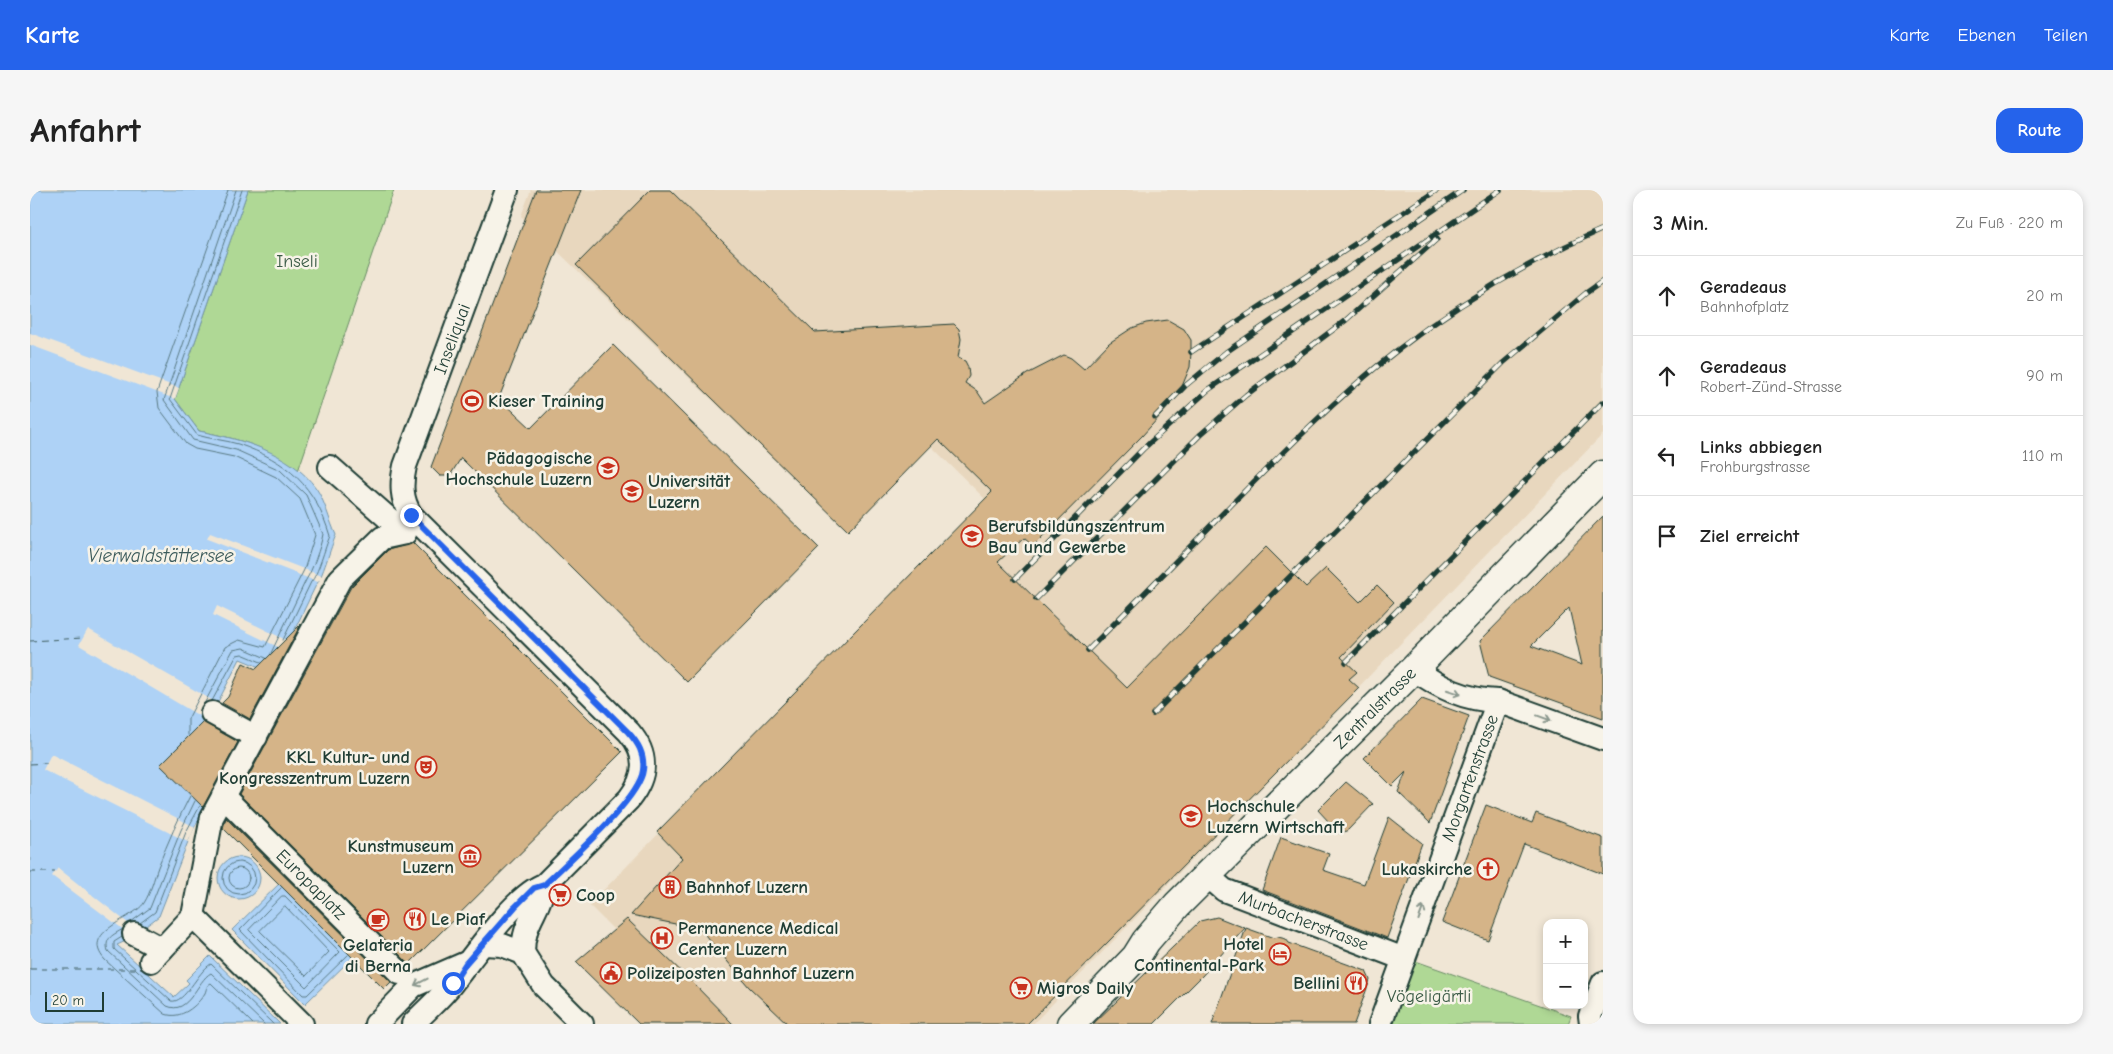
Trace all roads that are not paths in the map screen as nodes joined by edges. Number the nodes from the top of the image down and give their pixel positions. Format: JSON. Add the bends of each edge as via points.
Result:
{"nodes":[{"id":1,"x":507,"y":190,"type":"edge"},
{"id":2,"x":330,"y":466,"type":"dead end"},
{"id":3,"x":1603,"y":475,"type":"edge"},
{"id":4,"x":1414,"y":669,"type":"junction"},
{"id":5,"x":1498,"y":700,"type":"junction"},
{"id":6,"x":212,"y":713,"type":"dead end"},
{"id":7,"x":256,"y":737,"type":"junction"},
{"id":8,"x":1603,"y":739,"type":"edge"},
{"id":9,"x":223,"y":796,"type":"junction"},
{"id":10,"x":1208,"y":875,"type":"junction"},
{"id":11,"x":544,"y":885,"type":"junction"},
{"id":12,"x":193,"y":916,"type":"junction"},
{"id":13,"x":134,"y":934,"type":"dead end"},
{"id":14,"x":1146,"y":940,"type":"junction"},
{"id":15,"x":484,"y":944,"type":"junction"},
{"id":16,"x":523,"y":953,"type":"junction"},
{"id":17,"x":1404,"y":959,"type":"junction"},
{"id":18,"x":466,"y":963,"type":"junction"},
{"id":19,"x":400,"y":973,"type":"dead end"},
{"id":20,"x":1603,"y":983,"type":"edge"},
{"id":21,"x":302,"y":1024,"type":"edge"},
{"id":22,"x":376,"y":1024,"type":"edge"},
{"id":23,"x":413,"y":1024,"type":"edge"},
{"id":24,"x":582,"y":1024,"type":"edge"},
{"id":25,"x":1054,"y":1024,"type":"edge"},
{"id":26,"x":1071,"y":1024,"type":"edge"},
{"id":27,"x":1380,"y":1024,"type":"edge"},
{"id":28,"x":1592,"y":1024,"type":"edge"}],
"edges":[{"from":1,"to":11,"type":"street","name":"Inseliquai","via":[[413,443],[402,488],[406,508],[411,515],[628,732],[643,756],[643,771],[636,789]]},
{"from":2,"to":7,"type":"street","via":[[360,486],[405,533],[382,538],[340,579],[328,584],[293,649]]},
{"from":3,"to":4,"type":"main road","name":"Zentralstrasse"},
{"from":4,"to":5,"type":"street","one_way":true,"via":[[1440,688],[1481,700]]},
{"from":4,"to":10,"type":"main road","name":"Zentralstrasse"},
{"from":5,"to":8,"type":"street","one_way":true},
{"from":17,"to":5,"type":"street","name":"Morgartenstrasse","one_way":true},
{"from":6,"to":7,"type":"street"},
{"from":7,"to":9,"type":"street"},
{"from":9,"to":12,"type":"street","via":[[199,837]]},
{"from":9,"to":19,"type":"street","name":"Europaplatz"},
{"from":10,"to":14,"type":"main road","name":"Zentralstrasse"},
{"from":10,"to":17,"type":"street","name":"Murbacherstrasse","via":[[1224,890]]},
{"from":11,"to":15,"type":"street","via":[[527,894]]},
{"from":11,"to":16,"type":"street","via":[[541,901],[523,935]]},
{"from":12,"to":13,"type":"street","via":[[157,955]]},
{"from":12,"to":21,"type":"street"},
{"from":14,"to":25,"type":"main road","name":"Zentralstrasse","via":[[1128,948]]},
{"from":14,"to":26,"type":"main road","name":"Zentralstrasse","via":[[1136,957]]},
{"from":15,"to":16,"type":"street","via":[[502,945]]},
{"from":15,"to":18,"type":"street"},
{"from":16,"to":24,"type":"street","via":[[544,986]]},
{"from":17,"to":27,"type":"street","name":"Morgartenstrasse"},
{"from":18,"to":22,"type":"street","one_way":true,"via":[[413,986]]},
{"from":18,"to":23,"type":"street","via":[[453,983]]},
{"from":20,"to":28,"type":"street","via":[[1590,1016]]}]}
